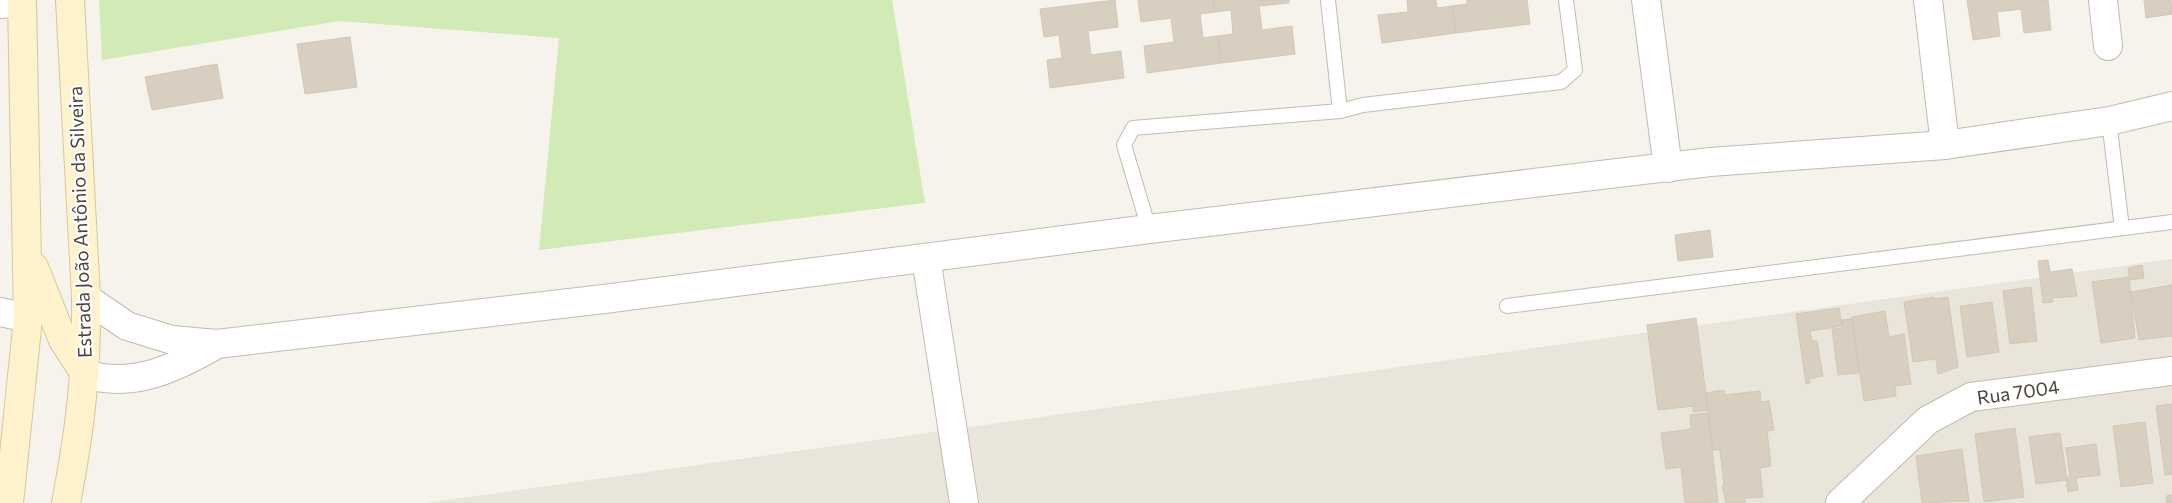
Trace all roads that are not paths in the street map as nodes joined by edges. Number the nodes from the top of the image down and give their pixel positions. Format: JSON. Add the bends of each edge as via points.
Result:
{"nodes":[{"id":1,"x":70,"y":0,"type":"edge"},
{"id":2,"x":1328,"y":0,"type":"edge"},
{"id":3,"x":1566,"y":0,"type":"edge"},
{"id":4,"x":1646,"y":0,"type":"edge"},
{"id":5,"x":1928,"y":0,"type":"edge"},
{"id":6,"x":2103,"y":0,"type":"edge"},
{"id":7,"x":14,"y":2,"type":"edge"},
{"id":8,"x":2108,"y":46,"type":"dead end"},
{"id":9,"x":2172,"y":106,"type":"edge"},
{"id":10,"x":1340,"y":111,"type":"junction"},
{"id":11,"x":2109,"y":121,"type":"junction"},
{"id":12,"x":1945,"y":145,"type":"junction"},
{"id":13,"x":1668,"y":168,"type":"junction"},
{"id":14,"x":2172,"y":222,"type":"edge"},
{"id":15,"x":2122,"y":228,"type":"junction"},
{"id":16,"x":1149,"y":229,"type":"junction"},
{"id":17,"x":26,"y":246,"type":"junction"},
{"id":18,"x":926,"y":258,"type":"junction"},
{"id":19,"x":86,"y":298,"type":"junction"},
{"id":20,"x":1507,"y":306,"type":"dead end"},
{"id":21,"x":0,"y":312,"type":"edge"},
{"id":22,"x":28,"y":318,"type":"junction"},
{"id":23,"x":217,"y":344,"type":"junction"},
{"id":24,"x":2172,"y":371,"type":"edge"},
{"id":25,"x":85,"y":374,"type":"junction"},
{"id":26,"x":9,"y":503,"type":"edge"},
{"id":27,"x":66,"y":503,"type":"edge"},
{"id":28,"x":964,"y":503,"type":"edge"},
{"id":29,"x":1840,"y":503,"type":"edge"}],
"edges":[{"from":1,"to":19,"type":"main road","name":"Estrada João Antônio da Silveira"},
{"from":2,"to":10,"type":"lane"},
{"from":3,"to":10,"type":"lane","via":[[1575,70],[1561,82],[1364,105]]},
{"from":4,"to":13,"type":"street"},
{"from":5,"to":12,"type":"street"},
{"from":6,"to":8,"type":"street"},
{"from":7,"to":17,"type":"main road"},
{"from":9,"to":11,"type":"street"},
{"from":10,"to":16,"type":"lane","via":[[1133,128],[1124,144]]},
{"from":11,"to":12,"type":"street"},
{"from":11,"to":15,"type":"lane"},
{"from":12,"to":13,"type":"street","via":[[1710,162]]},
{"from":13,"to":16,"type":"street"},
{"from":14,"to":15,"type":"lane"},
{"from":15,"to":20,"type":"lane"},
{"from":16,"to":18,"type":"street"},
{"from":17,"to":22,"type":"main road"},
{"from":17,"to":25,"type":"main road","via":[[61,335]]},
{"from":18,"to":23,"type":"street"},
{"from":18,"to":28,"type":"street"},
{"from":19,"to":23,"type":"street","via":[[127,326],[142,332],[172,340]]},
{"from":19,"to":25,"type":"main road","name":"Estrada João Antônio da Silveira"},
{"from":21,"to":22,"type":"street"},
{"from":22,"to":26,"type":"main road"},
{"from":23,"to":25,"type":"street","via":[[183,364],[135,378],[116,380]]},
{"from":24,"to":29,"type":"street","name":"Rua 7004","via":[[1971,397],[1928,420]]},
{"from":25,"to":27,"type":"main road","name":"Estrada João Antônio da Silveira","via":[[80,433]]}]}
